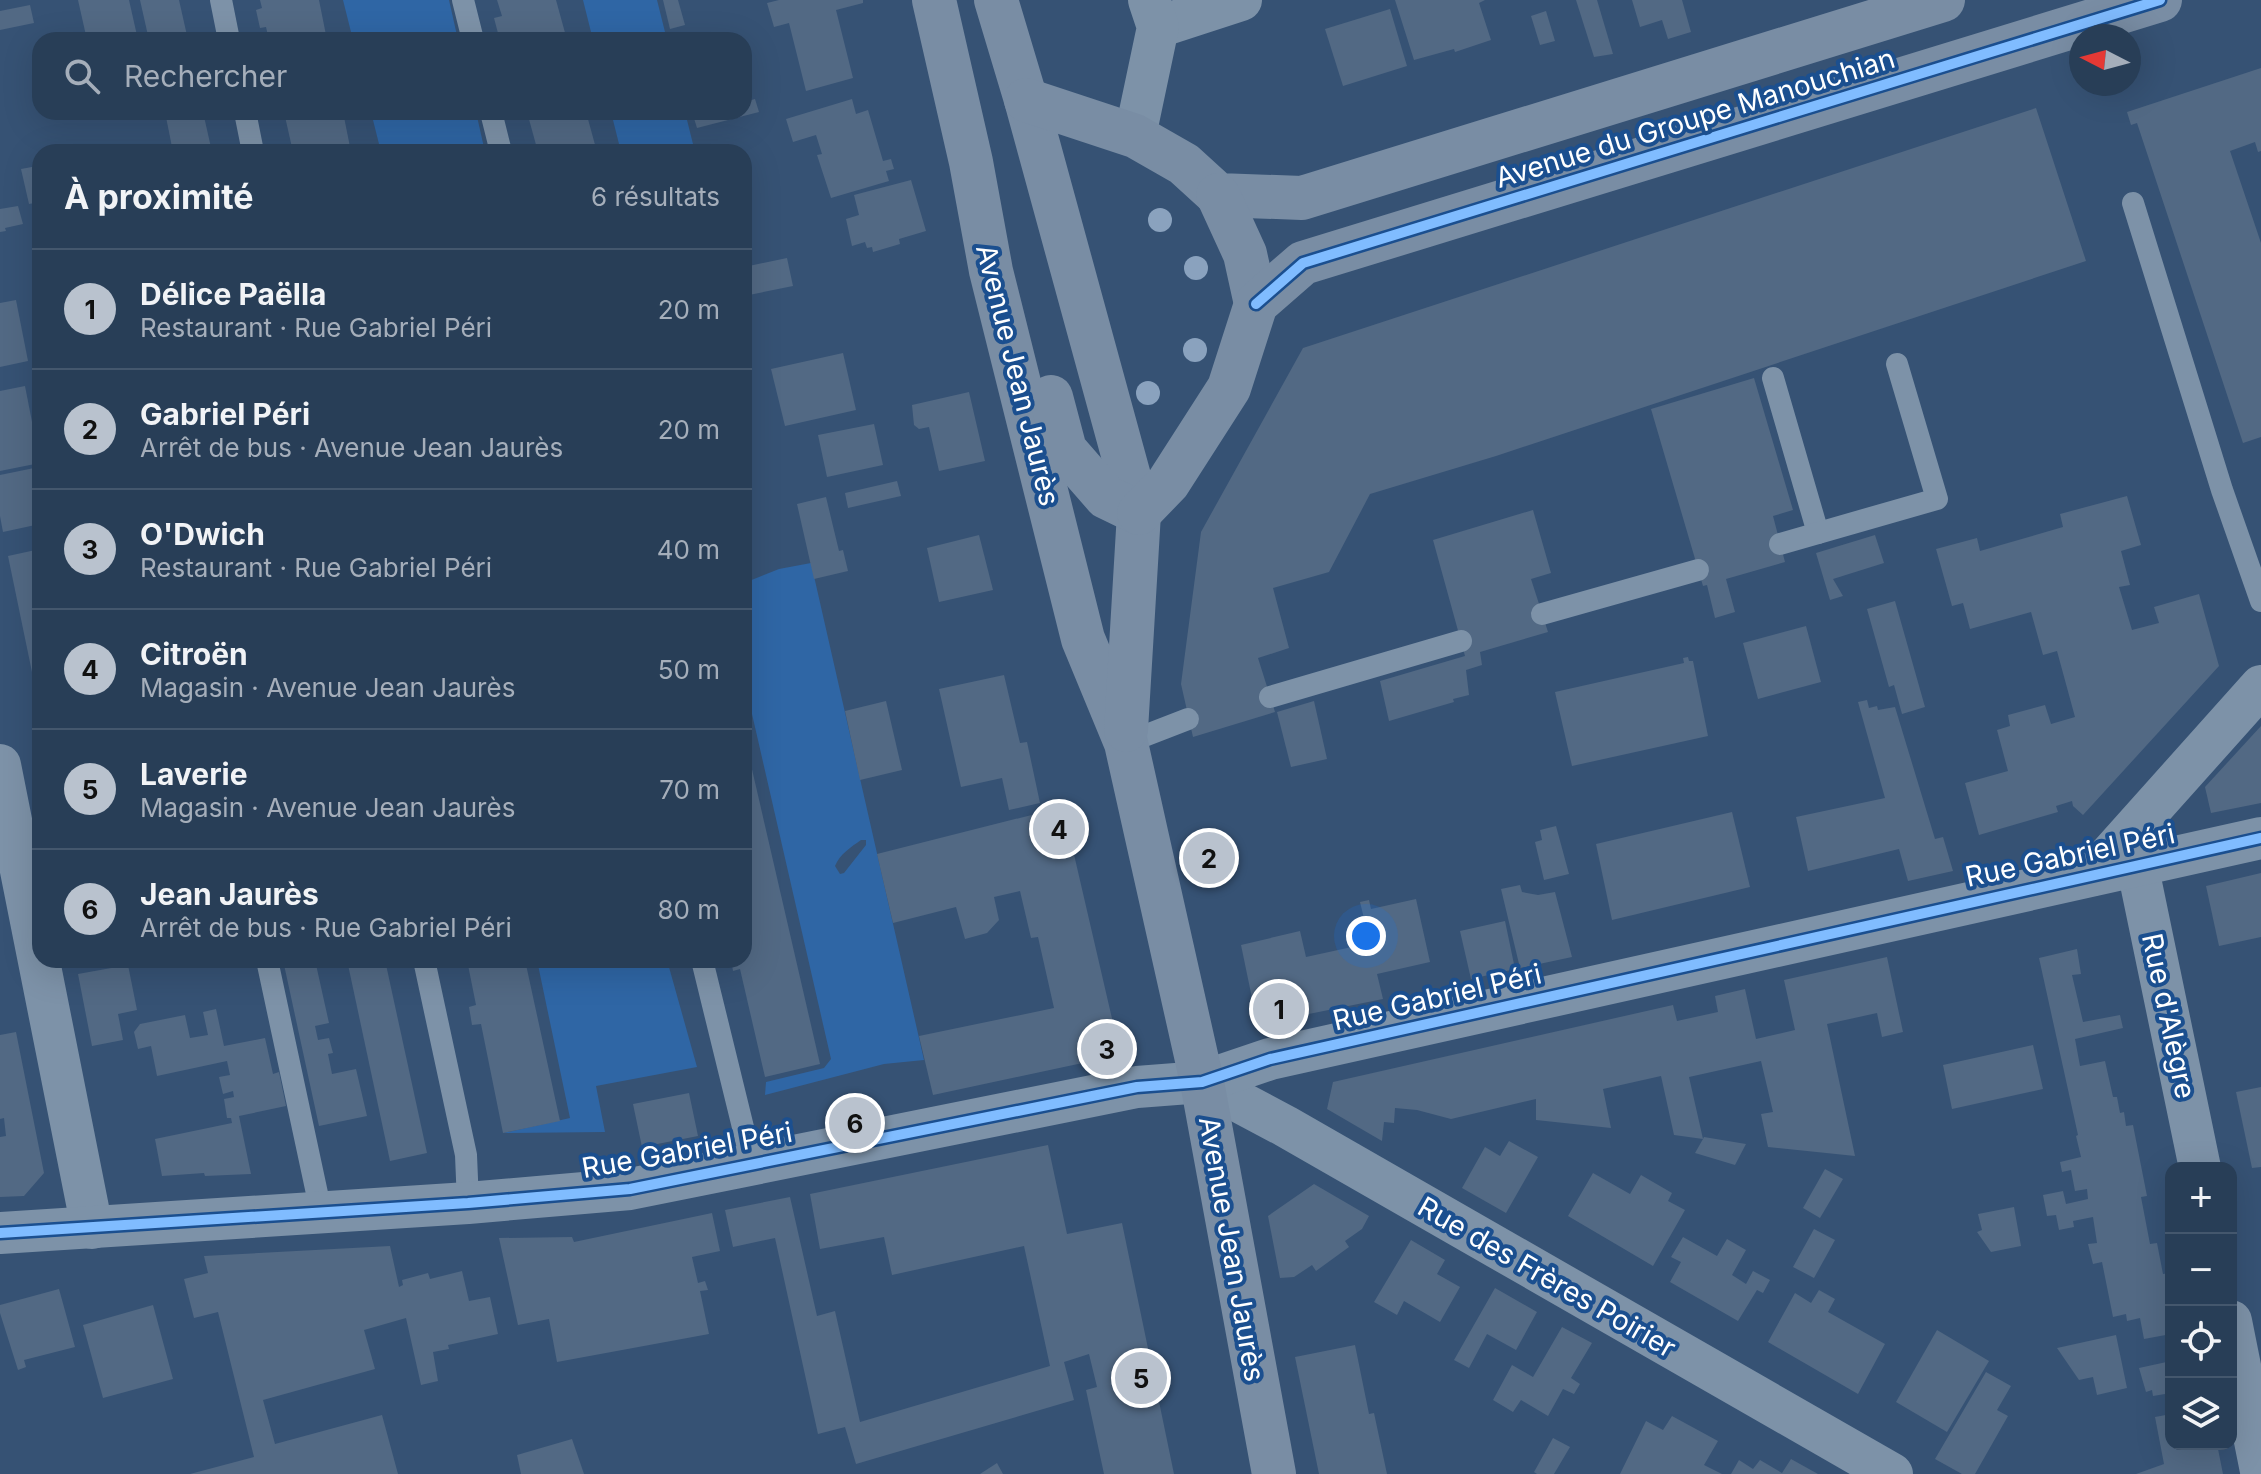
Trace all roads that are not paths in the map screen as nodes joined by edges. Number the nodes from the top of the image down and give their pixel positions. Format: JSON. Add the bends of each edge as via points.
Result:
{"nodes":[{"id":1,"x":221,"y":0,"type":"edge"},
{"id":2,"x":463,"y":0,"type":"edge"},
{"id":3,"x":934,"y":0,"type":"edge"},
{"id":4,"x":996,"y":0,"type":"edge"},
{"id":5,"x":1241,"y":0,"type":"edge"},
{"id":6,"x":1943,"y":0,"type":"edge"},
{"id":7,"x":2160,"y":0,"type":"edge"},
{"id":8,"x":1154,"y":13,"type":"edge"},
{"id":9,"x":227,"y":32,"type":"edge"},
{"id":10,"x":471,"y":32,"type":"edge"},
{"id":11,"x":1026,"y":100,"type":"junction"},
{"id":12,"x":247,"y":120,"type":"edge"},
{"id":13,"x":493,"y":120,"type":"edge"},
{"id":14,"x":1135,"y":136,"type":"junction"},
{"id":15,"x":251,"y":144,"type":"edge"},
{"id":16,"x":499,"y":144,"type":"edge"},
{"id":17,"x":971,"y":162,"type":"junction"},
{"id":18,"x":1218,"y":195,"type":"junction"},
{"id":19,"x":2133,"y":203,"type":"dead end"},
{"id":20,"x":991,"y":271,"type":"junction"},
{"id":21,"x":1256,"y":304,"type":"junction"},
{"id":22,"x":1897,"y":364,"type":"dead end"},
{"id":23,"x":1773,"y":378,"type":"dead end"},
{"id":24,"x":1139,"y":513,"type":"junction"},
{"id":25,"x":1818,"y":533,"type":"junction"},
{"id":26,"x":1780,"y":544,"type":"dead end"},
{"id":27,"x":1698,"y":570,"type":"dead end"},
{"id":28,"x":2261,"y":601,"type":"edge"},
{"id":29,"x":1542,"y":614,"type":"dead end"},
{"id":30,"x":1461,"y":641,"type":"dead end"},
{"id":31,"x":2261,"y":686,"type":"edge"},
{"id":32,"x":1270,"y":697,"type":"dead end"},
{"id":33,"x":1188,"y":719,"type":"dead end"},
{"id":34,"x":1126,"y":743,"type":"junction"},
{"id":35,"x":0,"y":765,"type":"edge"},
{"id":36,"x":2261,"y":838,"type":"edge"},
{"id":37,"x":2137,"y":864,"type":"junction"},
{"id":38,"x":2092,"y":875,"type":"junction"},
{"id":39,"x":32,"y":926,"type":"edge"},
{"id":40,"x":40,"y":968,"type":"edge"},
{"id":41,"x":269,"y":968,"type":"edge"},
{"id":42,"x":426,"y":968,"type":"edge"},
{"id":43,"x":704,"y":968,"type":"edge"},
{"id":44,"x":1202,"y":1082,"type":"junction"},
{"id":45,"x":2199,"y":1162,"type":"edge"},
{"id":46,"x":752,"y":1164,"type":"junction"},
{"id":47,"x":468,"y":1203,"type":"junction"},
{"id":48,"x":321,"y":1212,"type":"junction"},
{"id":49,"x":92,"y":1228,"type":"junction"},
{"id":50,"x":0,"y":1233,"type":"edge"},
{"id":51,"x":2237,"y":1351,"type":"edge"},
{"id":52,"x":2261,"y":1471,"type":"edge"},
{"id":53,"x":1274,"y":1474,"type":"edge"},
{"id":54,"x":1892,"y":1474,"type":"edge"}],
"edges":[{"from":1,"to":9,"type":"lane"},
{"from":2,"to":10,"type":"lane"},
{"from":3,"to":17,"type":"main road","name":"Avenue Jean Jaurès"},
{"from":4,"to":11,"type":"main road","name":"Avenue Jean Jaurès"},
{"from":5,"to":8,"type":"street"},
{"from":6,"to":18,"type":"main road","name":"Avenue du Groupe Manouchian","via":[[1302,198]]},
{"from":7,"to":21,"type":"main road","name":"Avenue du Groupe Manouchian","via":[[1303,263]]},
{"from":8,"to":14,"type":"street"},
{"from":11,"to":14,"type":"main road"},
{"from":11,"to":17,"type":"main road"},
{"from":11,"to":24,"type":"main road","name":"Avenue Jean Jaurès"},
{"from":12,"to":15,"type":"lane"},
{"from":13,"to":16,"type":"lane"},
{"from":14,"to":18,"type":"main road","via":[[1184,164]]},
{"from":17,"to":20,"type":"main road","name":"Avenue Jean Jaurès"},
{"from":18,"to":21,"type":"main road","via":[[1245,254]]},
{"from":19,"to":28,"type":"lane"},
{"from":20,"to":24,"type":"main road","via":[[1032,325],[1065,450],[1106,497]]},
{"from":20,"to":34,"type":"main road","name":"Avenue Jean Jaurès","via":[[1083,639]]},
{"from":21,"to":24,"type":"main road","via":[[1229,388],[1168,483]]},
{"from":22,"to":25,"type":"lane","via":[[1937,499]]},
{"from":23,"to":25,"type":"lane"},
{"from":24,"to":34,"type":"main road","name":"Avenue Jean Jaurès"},
{"from":25,"to":26,"type":"lane"},
{"from":27,"to":29,"type":"lane"},
{"from":30,"to":32,"type":"lane"},
{"from":31,"to":38,"type":"street"},
{"from":33,"to":34,"type":"lane"},
{"from":34,"to":44,"type":"main road","name":"Avenue Jean Jaurès"},
{"from":35,"to":39,"type":"street"},
{"from":36,"to":37,"type":"street","name":"Rue Gabriel Péri"},
{"from":37,"to":38,"type":"street","name":"Rue Gabriel Péri"},
{"from":37,"to":45,"type":"street","name":"Rue d'Alègre"},
{"from":38,"to":44,"type":"street","name":"Rue Gabriel Péri","via":[[1270,1059]]},
{"from":40,"to":49,"type":"street"},
{"from":41,"to":48,"type":"lane"},
{"from":42,"to":47,"type":"lane","via":[[466,1155]]},
{"from":43,"to":46,"type":"lane"},
{"from":44,"to":46,"type":"street","name":"Rue Gabriel Péri","via":[[1137,1087]]},
{"from":44,"to":53,"type":"main road","name":"Avenue Jean Jaurès"},
{"from":44,"to":54,"type":"street","name":"Rue des Frères Poirier"},
{"from":46,"to":47,"type":"street","name":"Rue Gabriel Péri","via":[[630,1189]]},
{"from":47,"to":48,"type":"street","name":"Rue Gabriel Péri"},
{"from":48,"to":49,"type":"street","name":"Rue Gabriel Péri"},
{"from":49,"to":50,"type":"street","name":"Rue Gabriel Péri"},
{"from":51,"to":52,"type":"street"}]}
